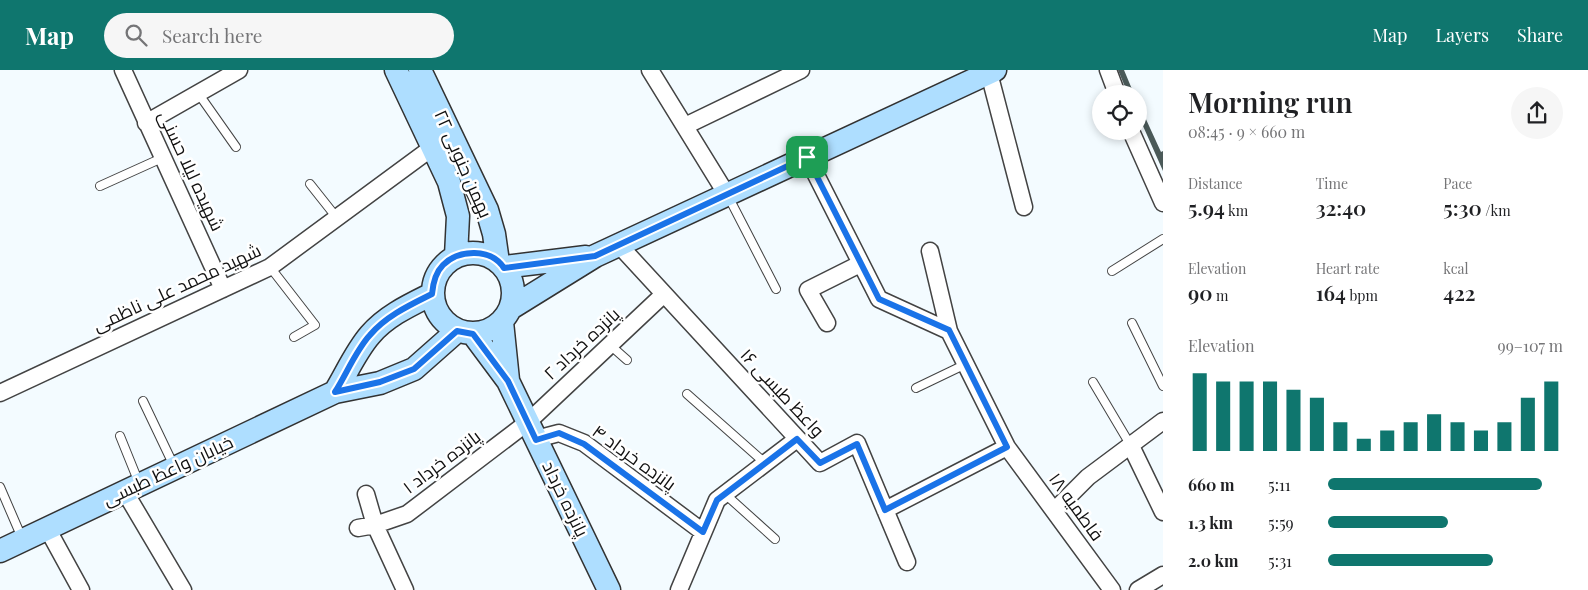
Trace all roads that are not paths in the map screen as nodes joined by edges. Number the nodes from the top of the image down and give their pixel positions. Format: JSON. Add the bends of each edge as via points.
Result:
{"nodes":[{"id":1,"x":123,"y":70,"type":"edge"},
{"id":2,"x":240,"y":70,"type":"edge"},
{"id":3,"x":396,"y":70,"type":"edge"},
{"id":4,"x":420,"y":70,"type":"edge"},
{"id":5,"x":650,"y":70,"type":"edge"},
{"id":6,"x":801,"y":70,"type":"edge"},
{"id":7,"x":1108,"y":70,"type":"edge"},
{"id":8,"x":992,"y":72,"type":"edge"},
{"id":9,"x":1114,"y":85,"type":"edge"},
{"id":10,"x":198,"y":93,"type":"junction"},
{"id":11,"x":146,"y":123,"type":"junction"},
{"id":12,"x":685,"y":126,"type":"junction"},
{"id":13,"x":1135,"y":140,"type":"edge"},
{"id":14,"x":433,"y":146,"type":"junction"},
{"id":15,"x":236,"y":147,"type":"dead end"},
{"id":16,"x":807,"y":157,"type":"junction"},
{"id":17,"x":162,"y":158,"type":"junction"},
{"id":18,"x":310,"y":184,"type":"dead end"},
{"id":19,"x":100,"y":186,"type":"dead end"},
{"id":20,"x":727,"y":195,"type":"junction"},
{"id":21,"x":1163,"y":203,"type":"edge"},
{"id":22,"x":1024,"y":206,"type":"dead end"},
{"id":23,"x":336,"y":218,"type":"junction"},
{"id":24,"x":1163,"y":240,"type":"edge"},
{"id":25,"x":618,"y":245,"type":"junction"},
{"id":26,"x":930,"y":251,"type":"dead end"},
{"id":27,"x":456,"y":256,"type":"junction"},
{"id":28,"x":595,"y":256,"type":"junction"},
{"id":29,"x":860,"y":264,"type":"junction"},
{"id":30,"x":501,"y":265,"type":"junction"},
{"id":31,"x":270,"y":268,"type":"junction"},
{"id":32,"x":1112,"y":270,"type":"dead end"},
{"id":33,"x":223,"y":289,"type":"junction"},
{"id":34,"x":776,"y":290,"type":"dead end"},
{"id":35,"x":432,"y":294,"type":"junction"},
{"id":36,"x":664,"y":294,"type":"junction"},
{"id":37,"x":506,"y":315,"type":"junction"},
{"id":38,"x":826,"y":322,"type":"dead end"},
{"id":39,"x":1132,"y":323,"type":"dead end"},
{"id":40,"x":949,"y":330,"type":"junction"},
{"id":41,"x":465,"y":333,"type":"junction"},
{"id":42,"x":294,"y":337,"type":"dead end"},
{"id":43,"x":610,"y":345,"type":"junction"},
{"id":44,"x":627,"y":360,"type":"dead end"},
{"id":45,"x":966,"y":364,"type":"junction"},
{"id":46,"x":508,"y":381,"type":"junction"},
{"id":47,"x":1093,"y":382,"type":"dead end"},
{"id":48,"x":1163,"y":386,"type":"edge"},
{"id":49,"x":916,"y":388,"type":"dead end"},
{"id":50,"x":335,"y":392,"type":"junction"},
{"id":51,"x":0,"y":393,"type":"edge"},
{"id":52,"x":687,"y":394,"type":"dead end"},
{"id":53,"x":143,"y":401,"type":"dead end"},
{"id":54,"x":1163,"y":422,"type":"edge"},
{"id":55,"x":532,"y":431,"type":"junction"},
{"id":56,"x":120,"y":436,"type":"dead end"},
{"id":57,"x":797,"y":439,"type":"junction"},
{"id":58,"x":1131,"y":446,"type":"junction"},
{"id":59,"x":1007,"y":447,"type":"junction"},
{"id":60,"x":765,"y":463,"type":"junction"},
{"id":61,"x":174,"y":468,"type":"junction"},
{"id":62,"x":0,"y":487,"type":"edge"},
{"id":63,"x":132,"y":488,"type":"junction"},
{"id":64,"x":366,"y":494,"type":"dead end"},
{"id":65,"x":725,"y":494,"type":"junction"},
{"id":66,"x":885,"y":510,"type":"junction"},
{"id":67,"x":1054,"y":511,"type":"junction"},
{"id":68,"x":1163,"y":512,"type":"edge"},
{"id":69,"x":375,"y":526,"type":"junction"},
{"id":70,"x":47,"y":528,"type":"junction"},
{"id":71,"x":358,"y":528,"type":"dead end"},
{"id":72,"x":703,"y":532,"type":"junction"},
{"id":73,"x":774,"y":539,"type":"dead end"},
{"id":74,"x":23,"y":540,"type":"junction"},
{"id":75,"x":0,"y":550,"type":"edge"},
{"id":76,"x":907,"y":562,"type":"dead end"},
{"id":77,"x":1163,"y":575,"type":"edge"},
{"id":78,"x":81,"y":590,"type":"edge"},
{"id":79,"x":183,"y":590,"type":"edge"},
{"id":80,"x":405,"y":590,"type":"edge"},
{"id":81,"x":609,"y":590,"type":"edge"},
{"id":82,"x":679,"y":590,"type":"edge"},
{"id":83,"x":1112,"y":590,"type":"edge"},
{"id":84,"x":1138,"y":590,"type":"edge"}],
"edges":[{"from":1,"to":11,"type":"street","name":"شهیده لیلا حسنی"},
{"from":2,"to":10,"type":"street"},
{"from":3,"to":14,"type":"street","name":"۲۲ بهمن جنوبی"},
{"from":4,"to":30,"type":"street","name":"۲۲ بهمن جنوبی","via":[[487,210]]},
{"from":5,"to":12,"type":"street"},
{"from":6,"to":12,"type":"street"},
{"from":7,"to":9,"type":"street"},
{"from":8,"to":16,"type":"street"},
{"from":8,"to":22,"type":"street"},
{"from":10,"to":11,"type":"street"},
{"from":10,"to":15,"type":"lane"},
{"from":11,"to":17,"type":"street","name":"شهیده لیلا حسنی"},
{"from":12,"to":20,"type":"street"},
{"from":13,"to":21,"type":"street"},
{"from":14,"to":23,"type":"street","name":"شهید محمد علی ناظمی"},
{"from":14,"to":27,"type":"street","name":"۲۲ بهمن جنوبی","via":[[450,182],[458,216]]},
{"from":16,"to":20,"type":"street"},
{"from":16,"to":29,"type":"street"},
{"from":17,"to":19,"type":"lane"},
{"from":17,"to":33,"type":"street","name":"شهیده لیلا حسنی"},
{"from":18,"to":23,"type":"lane"},
{"from":20,"to":25,"type":"street"},
{"from":20,"to":34,"type":"lane"},
{"from":23,"to":31,"type":"street","name":"شهید محمد علی ناظمی"},
{"from":24,"to":32,"type":"lane"},
{"from":25,"to":28,"type":"street"},
{"from":25,"to":36,"type":"street","name":"واعظ طبسی ۱۶"},
{"from":26,"to":40,"type":"street","name":"فاطمیه ۱۸"},
{"from":27,"to":30,"type":"street","via":[[472,252],[488,255]]},
{"from":27,"to":35,"type":"street","via":[[443,265],[434,278]]},
{"from":28,"to":30,"type":"street"},
{"from":28,"to":37,"type":"street"},
{"from":29,"to":38,"type":"street","via":[[808,290]]},
{"from":29,"to":40,"type":"street","via":[[879,299]]},
{"from":30,"to":37,"type":"street","via":[[510,277],[514,292]]},
{"from":31,"to":33,"type":"street","name":"شهید محمد علی ناظمی"},
{"from":31,"to":42,"type":"lane","via":[[315,325]]},
{"from":33,"to":51,"type":"street","name":"شهید محمد علی ناظمی"},
{"from":35,"to":41,"type":"street","via":[[435,309],[444,322]]},
{"from":35,"to":50,"type":"street","via":[[399,312],[369,336]]},
{"from":36,"to":43,"type":"street","name":"پانزده خرداد ۲"},
{"from":36,"to":57,"type":"street","name":"واعظ طبسی ۱۶"},
{"from":37,"to":41,"type":"street","via":[[489,331]]},
{"from":37,"to":46,"type":"street"},
{"from":39,"to":48,"type":"lane"},
{"from":40,"to":45,"type":"street","name":"فاطمیه ۱۸"},
{"from":41,"to":46,"type":"street"},
{"from":41,"to":50,"type":"street","name":"خیابان واعظ طبسی","via":[[414,369],[380,382]]},
{"from":43,"to":44,"type":"lane"},
{"from":43,"to":55,"type":"street","name":"پانزده خرداد ۲"},
{"from":45,"to":49,"type":"lane"},
{"from":45,"to":59,"type":"street","name":"فاطمیه ۱۸"},
{"from":46,"to":55,"type":"street","name":"پانزده خرداد"},
{"from":47,"to":58,"type":"lane"},
{"from":50,"to":61,"type":"street","name":"خیابان واعظ طبسی"},
{"from":52,"to":60,"type":"lane"},
{"from":53,"to":61,"type":"lane"},
{"from":54,"to":58,"type":"street"},
{"from":55,"to":69,"type":"street","name":"پانزده خرداد ۱","via":[[407,514]]},
{"from":55,"to":72,"type":"street","name":"پانزده خرداد ۴","via":[[559,433],[584,444]]},
{"from":55,"to":81,"type":"street","name":"پانزده خرداد"},
{"from":56,"to":63,"type":"lane"},
{"from":57,"to":60,"type":"street"},
{"from":57,"to":66,"type":"street","name":"واعظ طبسی ۱۶","via":[[820,463],[857,444]]},
{"from":58,"to":67,"type":"street","via":[[1088,476]]},
{"from":58,"to":68,"type":"street"},
{"from":59,"to":66,"type":"street"},
{"from":59,"to":67,"type":"street","name":"فاطمیه ۱۸"},
{"from":60,"to":65,"type":"street"},
{"from":61,"to":63,"type":"street","name":"خیابان واعظ طبسی"},
{"from":62,"to":74,"type":"lane"},
{"from":63,"to":70,"type":"street","name":"خیابان واعظ طبسی"},
{"from":63,"to":79,"type":"street"},
{"from":64,"to":69,"type":"street"},
{"from":65,"to":72,"type":"street","via":[[717,500]]},
{"from":65,"to":73,"type":"lane"},
{"from":66,"to":76,"type":"street","name":"واعظ طبسی ۱۶"},
{"from":67,"to":83,"type":"street","name":"فاطمیه ۱۸"},
{"from":69,"to":71,"type":"street","name":"پانزده خرداد ۱"},
{"from":69,"to":80,"type":"street"},
{"from":70,"to":74,"type":"street","name":"خیابان واعظ طبسی"},
{"from":70,"to":78,"type":"street"},
{"from":72,"to":82,"type":"street"},
{"from":74,"to":75,"type":"street","name":"خیابان واعظ طبسی"},
{"from":77,"to":84,"type":"street"}]}
